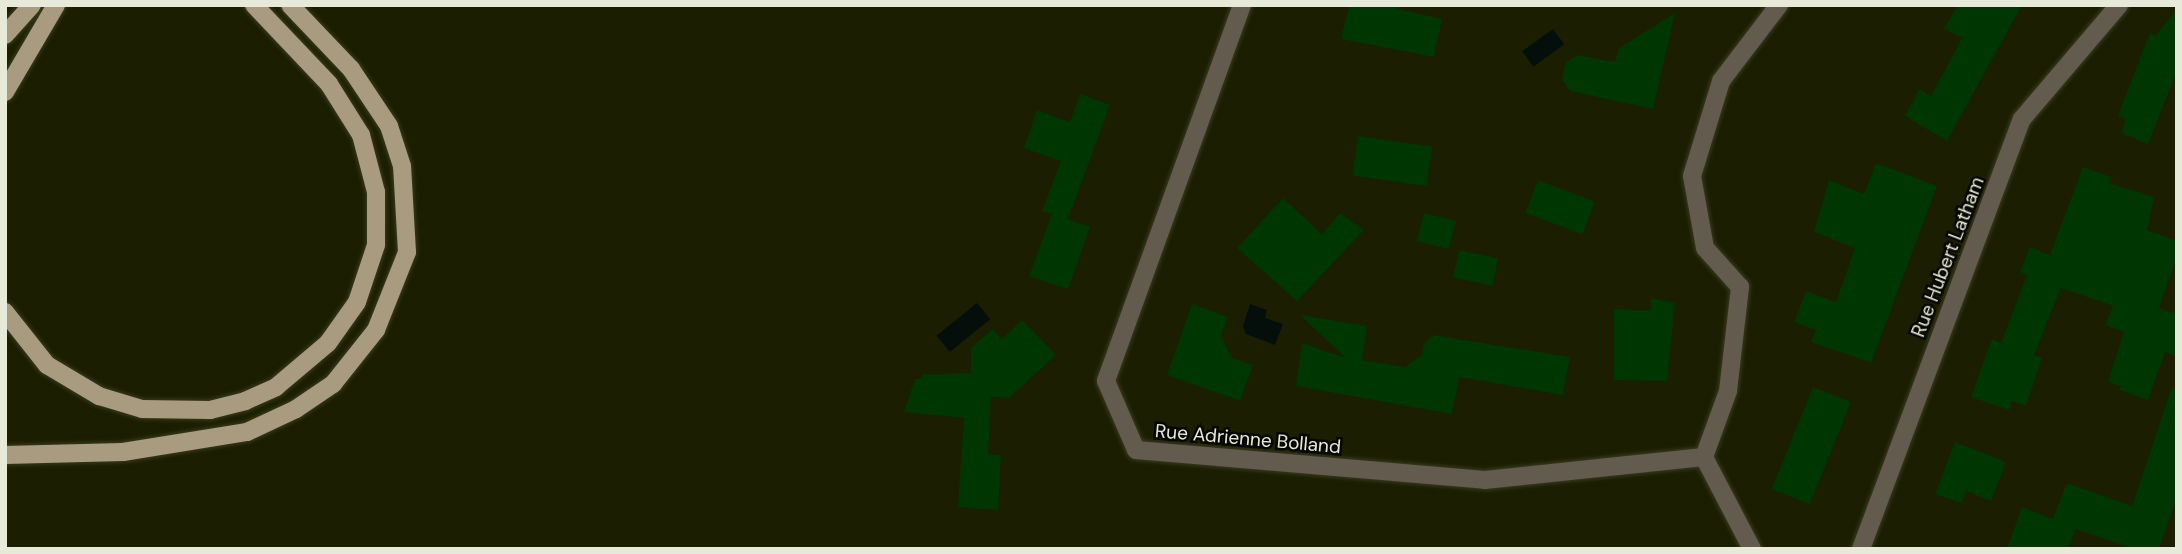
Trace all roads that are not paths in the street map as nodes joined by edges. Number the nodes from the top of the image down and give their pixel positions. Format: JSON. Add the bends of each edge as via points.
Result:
{"nodes":[{"id":1,"x":32,"y":5,"type":"edge"},
{"id":2,"x":56,"y":5,"type":"edge"},
{"id":3,"x":254,"y":5,"type":"edge"},
{"id":4,"x":290,"y":5,"type":"edge"},
{"id":5,"x":1242,"y":5,"type":"edge"},
{"id":6,"x":1779,"y":5,"type":"edge"},
{"id":7,"x":2117,"y":6,"type":"edge"},
{"id":8,"x":5,"y":35,"type":"edge"},
{"id":9,"x":5,"y":92,"type":"edge"},
{"id":10,"x":5,"y":312,"type":"edge"},
{"id":11,"x":5,"y":455,"type":"edge"},
{"id":12,"x":1704,"y":457,"type":"junction"},
{"id":13,"x":1752,"y":549,"type":"edge"},
{"id":14,"x":1861,"y":549,"type":"edge"}],
"edges":[{"from":1,"to":8,"type":"main road"},
{"from":2,"to":9,"type":"main road"},
{"from":3,"to":10,"type":"main road","via":[[330,84],[361,135],[376,192],[376,245],[357,302],[328,343],[275,387],[245,401],[210,410],[153,410],[99,396],[47,365]]},
{"from":4,"to":11,"type":"main road","via":[[351,69],[388,126],[402,166],[407,251],[376,330],[333,384],[296,410],[247,432],[123,452]]},
{"from":5,"to":12,"type":"street","name":"Rue Adrienne Bolland","via":[[1106,380],[1136,450],[1485,480]]},
{"from":6,"to":12,"type":"street","via":[[1721,81],[1692,176],[1706,248],[1740,286],[1728,391]]},
{"from":7,"to":14,"type":"street","name":"Rue Hubert Latham","via":[[2022,119]]},
{"from":12,"to":13,"type":"street"}]}
